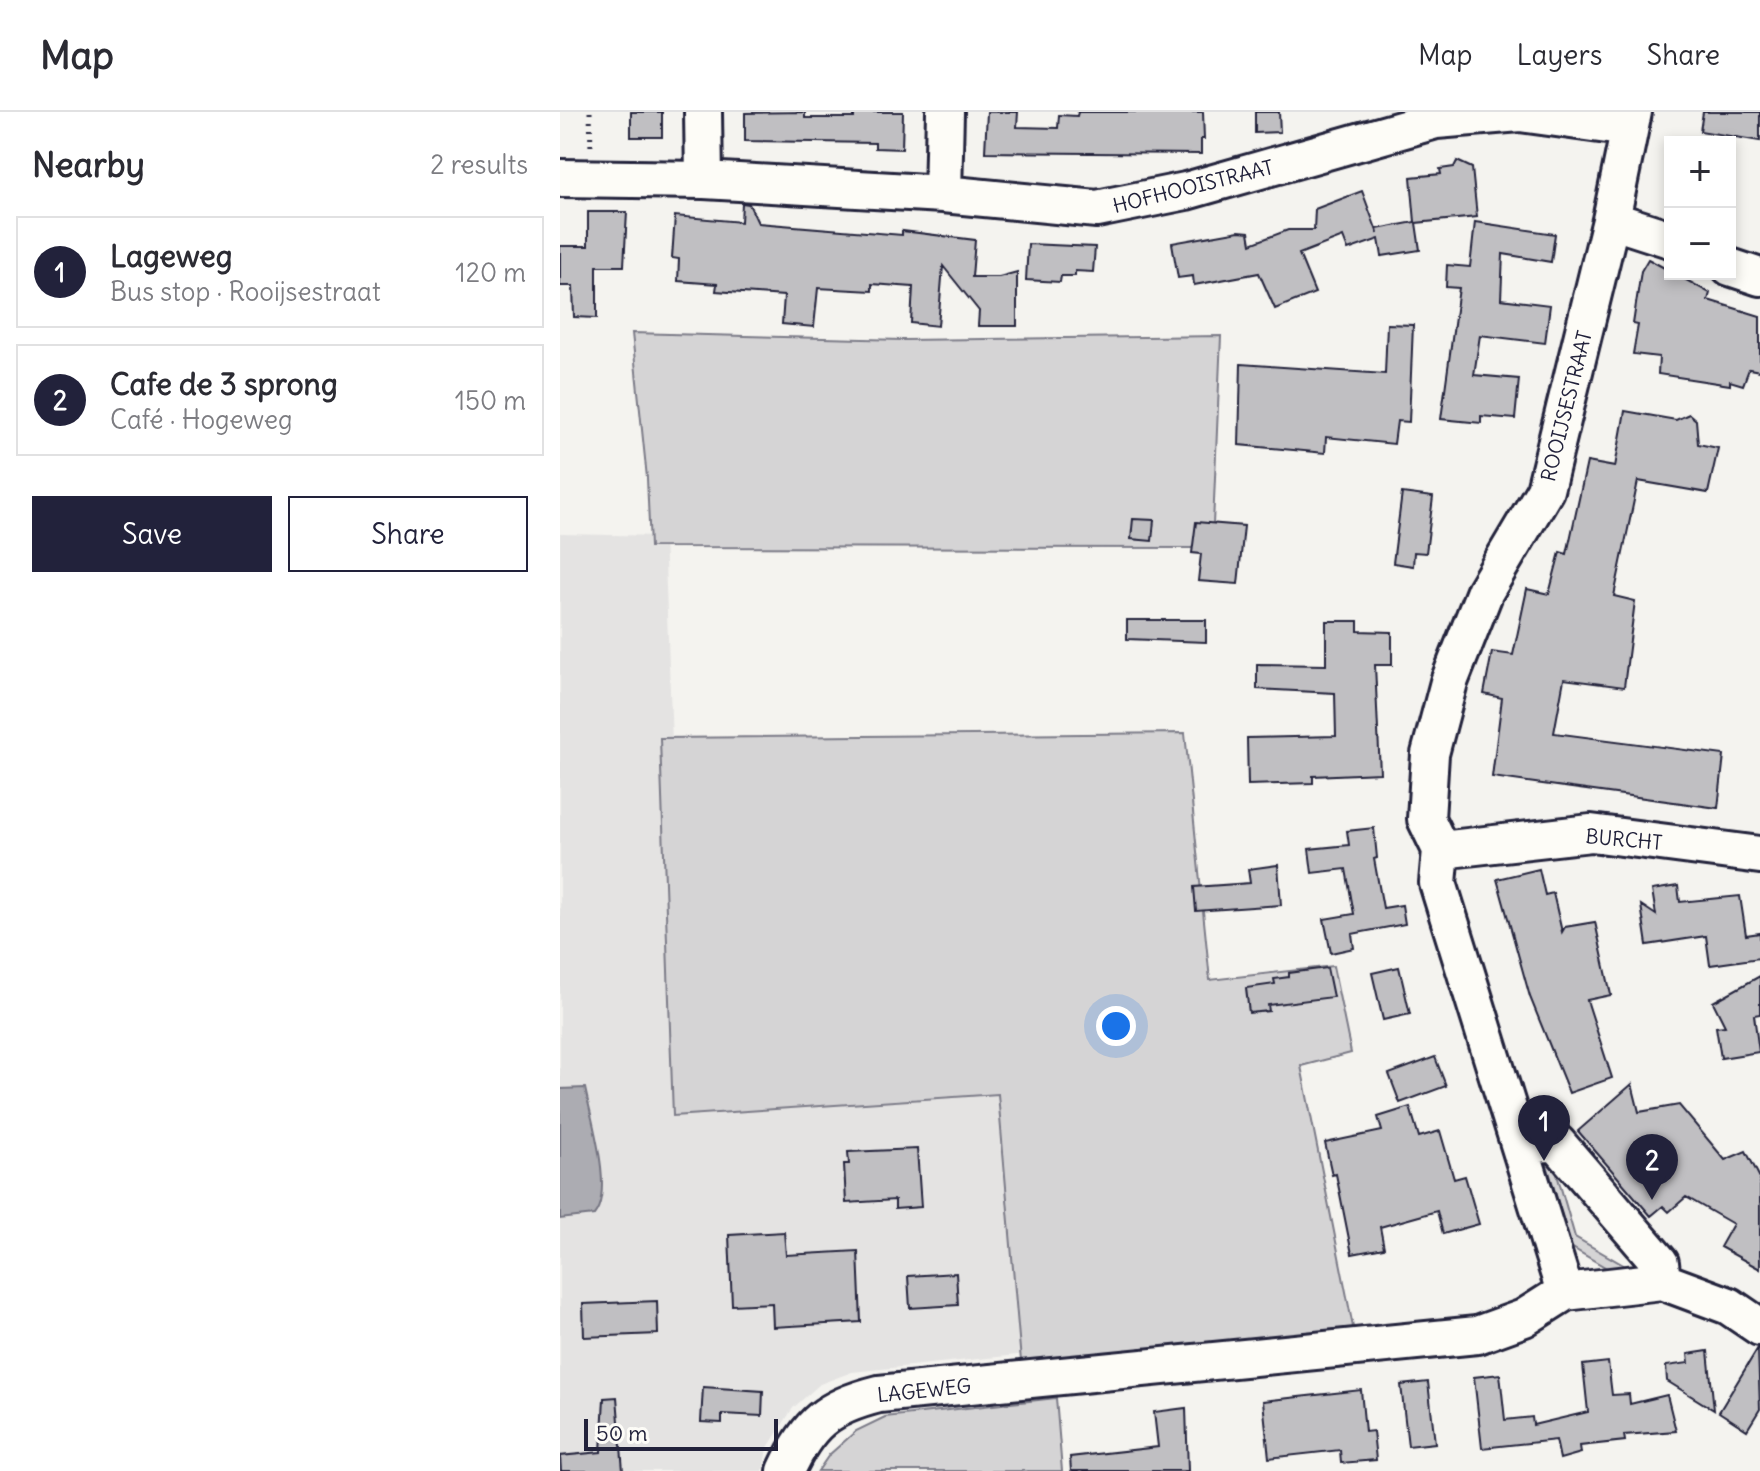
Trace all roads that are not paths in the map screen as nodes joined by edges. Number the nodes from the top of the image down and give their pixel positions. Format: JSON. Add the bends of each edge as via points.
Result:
{"nodes":[{"id":1,"x":703,"y":112,"type":"edge"},
{"id":2,"x":945,"y":112,"type":"edge"},
{"id":3,"x":1631,"y":120,"type":"edge"},
{"id":4,"x":560,"y":178,"type":"edge"},
{"id":5,"x":704,"y":180,"type":"junction"},
{"id":6,"x":943,"y":194,"type":"junction"},
{"id":7,"x":1611,"y":220,"type":"junction"},
{"id":8,"x":1664,"y":237,"type":"edge"},
{"id":9,"x":1736,"y":269,"type":"edge"},
{"id":10,"x":1760,"y":277,"type":"edge"},
{"id":11,"x":1441,"y":850,"type":"junction"},
{"id":12,"x":1760,"y":855,"type":"edge"},
{"id":13,"x":1519,"y":1144,"type":"junction"},
{"id":14,"x":1662,"y":1281,"type":"junction"},
{"id":15,"x":1565,"y":1292,"type":"junction"},
{"id":16,"x":1760,"y":1327,"type":"edge"},
{"id":17,"x":786,"y":1471,"type":"edge"}],
"edges":[{"from":1,"to":5,"type":"street"},
{"from":2,"to":6,"type":"street"},
{"from":3,"to":6,"type":"street","name":"HOFHOOISTRAAT","via":[[1520,113],[1436,120],[1186,191],[1097,209]]},
{"from":3,"to":7,"type":"street","name":"ROOIJSESTRAAT"},
{"from":4,"to":5,"type":"street","name":"HOFHOOISTRAAT"},
{"from":5,"to":6,"type":"street","name":"HOFHOOISTRAAT"},
{"from":7,"to":8,"type":"street"},
{"from":7,"to":11,"type":"street","name":"ROOIJSESTRAAT","via":[[1545,490],[1485,591],[1449,682],[1430,754],[1426,819]]},
{"from":9,"to":10,"type":"street"},
{"from":11,"to":12,"type":"street","name":"BURCHT","via":[[1591,833]]},
{"from":11,"to":13,"type":"street","name":"ROOIJSESTRAAT","via":[[1438,883]]},
{"from":13,"to":14,"type":"street","via":[[1557,1143],[1660,1263]]},
{"from":13,"to":15,"type":"street","name":"ROOIJSESTRAAT"},
{"from":14,"to":15,"type":"street"},
{"from":14,"to":16,"type":"street","via":[[1729,1306]]},
{"from":15,"to":17,"type":"street","name":"LAGEWEG","via":[[1524,1318],[1477,1335],[879,1394],[844,1403],[802,1437]]}]}
